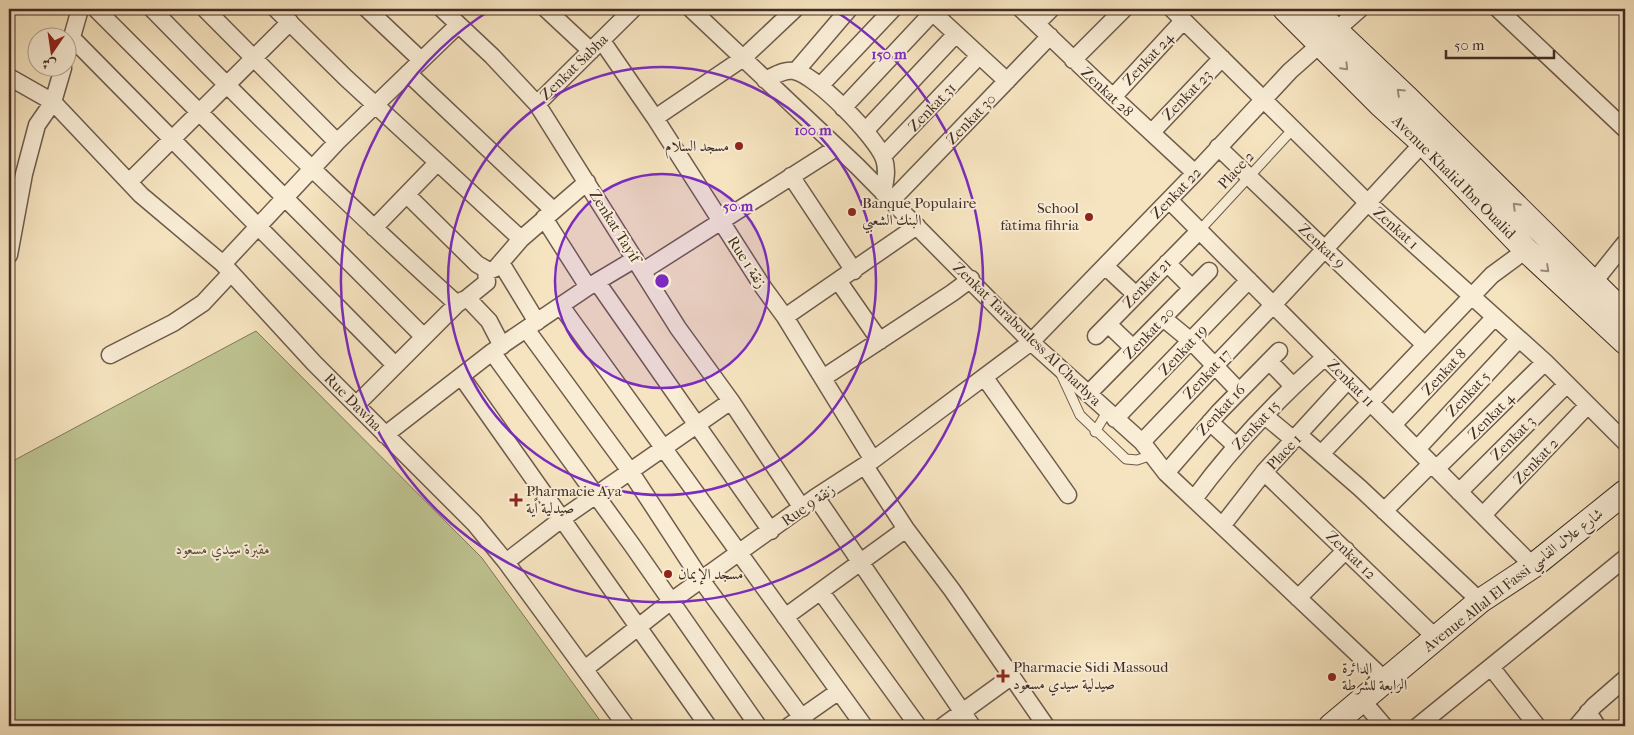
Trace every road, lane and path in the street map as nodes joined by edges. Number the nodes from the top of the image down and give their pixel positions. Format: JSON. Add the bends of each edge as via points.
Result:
{"nodes":[{"id":1,"x":80,"y":9,"type":"edge"},
{"id":2,"x":96,"y":9,"type":"edge"},
{"id":3,"x":152,"y":9,"type":"edge"},
{"id":4,"x":205,"y":9,"type":"edge"},
{"id":5,"x":367,"y":9,"type":"edge"},
{"id":6,"x":442,"y":9,"type":"edge"},
{"id":7,"x":546,"y":9,"type":"edge"},
{"id":8,"x":633,"y":9,"type":"edge"},
{"id":9,"x":691,"y":9,"type":"edge"},
{"id":10,"x":848,"y":9,"type":"edge"},
{"id":11,"x":893,"y":9,"type":"edge"},
{"id":12,"x":1021,"y":9,"type":"edge"},
{"id":13,"x":1051,"y":9,"type":"edge"},
{"id":14,"x":1124,"y":9,"type":"edge"},
{"id":15,"x":1172,"y":9,"type":"edge"},
{"id":16,"x":1285,"y":9,"type":"edge"},
{"id":17,"x":1313,"y":9,"type":"edge"},
{"id":18,"x":1360,"y":9,"type":"edge"},
{"id":19,"x":1498,"y":9,"type":"edge"},
{"id":20,"x":931,"y":10,"type":"edge"},
{"id":21,"x":789,"y":11,"type":"edge"},
{"id":22,"x":284,"y":13,"type":"edge"},
{"id":23,"x":1183,"y":21,"type":"junction"},
{"id":24,"x":1037,"y":22,"type":"junction"},
{"id":25,"x":458,"y":25,"type":"junction"},
{"id":26,"x":74,"y":28,"type":"edge"},
{"id":27,"x":956,"y":34,"type":"junction"},
{"id":28,"x":1050,"y":36,"type":"junction"},
{"id":29,"x":1328,"y":37,"type":"junction"},
{"id":30,"x":597,"y":46,"type":"junction"},
{"id":31,"x":78,"y":52,"type":"edge"},
{"id":32,"x":979,"y":56,"type":"junction"},
{"id":33,"x":1222,"y":58,"type":"junction"},
{"id":34,"x":254,"y":59,"type":"junction"},
{"id":35,"x":742,"y":59,"type":"junction"},
{"id":36,"x":421,"y":60,"type":"junction"},
{"id":37,"x":1073,"y":60,"type":"junction"},
{"id":38,"x":796,"y":71,"type":"junction"},
{"id":39,"x":408,"y":73,"type":"junction"},
{"id":40,"x":9,"y":77,"type":"edge"},
{"id":41,"x":60,"y":78,"type":"edge"},
{"id":42,"x":765,"y":80,"type":"junction"},
{"id":43,"x":1007,"y":81,"type":"junction"},
{"id":44,"x":227,"y":86,"type":"junction"},
{"id":45,"x":820,"y":86,"type":"junction"},
{"id":46,"x":1113,"y":98,"type":"junction"},
{"id":47,"x":1263,"y":98,"type":"junction"},
{"id":48,"x":53,"y":102,"type":"junction"},
{"id":49,"x":537,"y":104,"type":"junction"},
{"id":50,"x":377,"y":105,"type":"junction"},
{"id":51,"x":843,"y":108,"type":"junction"},
{"id":52,"x":200,"y":113,"type":"junction"},
{"id":53,"x":655,"y":118,"type":"junction"},
{"id":54,"x":1293,"y":129,"type":"junction"},
{"id":55,"x":1625,"y":129,"type":"edge"},
{"id":56,"x":865,"y":131,"type":"junction"},
{"id":57,"x":1152,"y":132,"type":"junction"},
{"id":58,"x":172,"y":141,"type":"junction"},
{"id":59,"x":337,"y":142,"type":"junction"},
{"id":60,"x":1423,"y":143,"type":"junction"},
{"id":61,"x":836,"y":148,"type":"junction"},
{"id":62,"x":1218,"y":148,"type":"junction"},
{"id":63,"x":883,"y":156,"type":"junction"},
{"id":64,"x":438,"y":163,"type":"junction"},
{"id":65,"x":312,"y":169,"type":"junction"},
{"id":66,"x":1196,"y":173,"type":"junction"},
{"id":67,"x":791,"y":176,"type":"junction"},
{"id":68,"x":1248,"y":177,"type":"junction"},
{"id":69,"x":129,"y":182,"type":"junction"},
{"id":70,"x":587,"y":182,"type":"junction"},
{"id":71,"x":407,"y":195,"type":"junction"},
{"id":72,"x":284,"y":197,"type":"junction"},
{"id":73,"x":887,"y":197,"type":"junction"},
{"id":74,"x":1169,"y":200,"type":"junction"},
{"id":75,"x":1367,"y":202,"type":"junction"},
{"id":76,"x":548,"y":214,"type":"junction"},
{"id":77,"x":720,"y":221,"type":"junction"},
{"id":78,"x":258,"y":225,"type":"junction"},
{"id":79,"x":917,"y":226,"type":"junction"},
{"id":80,"x":374,"y":228,"type":"junction"},
{"id":81,"x":1199,"y":231,"type":"junction"},
{"id":82,"x":521,"y":239,"type":"junction"},
{"id":83,"x":1625,"y":244,"type":"edge"},
{"id":84,"x":1325,"y":249,"type":"junction"},
{"id":85,"x":1526,"y":250,"type":"junction"},
{"id":86,"x":9,"y":255,"type":"edge"},
{"id":87,"x":1167,"y":262,"type":"junction"},
{"id":88,"x":501,"y":263,"type":"junction"},
{"id":89,"x":639,"y":265,"type":"junction"},
{"id":90,"x":1105,"y":266,"type":"junction"},
{"id":91,"x":227,"y":269,"type":"junction"},
{"id":92,"x":486,"y":271,"type":"junction"},
{"id":93,"x":854,"y":271,"type":"junction"},
{"id":94,"x":1209,"y":272,"type":"dead end"},
{"id":95,"x":970,"y":279,"type":"junction"},
{"id":96,"x":1249,"y":280,"type":"junction"},
{"id":97,"x":839,"y":282,"type":"junction"},
{"id":98,"x":1594,"y":283,"type":"junction"},
{"id":99,"x":592,"y":285,"type":"junction"},
{"id":100,"x":1192,"y":288,"type":"junction"},
{"id":101,"x":1135,"y":294,"type":"junction"},
{"id":102,"x":1472,"y":296,"type":"junction"},
{"id":103,"x":462,"y":301,"type":"junction"},
{"id":104,"x":1273,"y":305,"type":"junction"},
{"id":105,"x":562,"y":306,"type":"junction"},
{"id":106,"x":1625,"y":314,"type":"edge"},
{"id":107,"x":785,"y":317,"type":"junction"},
{"id":108,"x":1163,"y":318,"type":"junction"},
{"id":109,"x":1494,"y":318,"type":"junction"},
{"id":110,"x":1108,"y":324,"type":"junction"},
{"id":111,"x":532,"y":326,"type":"junction"},
{"id":112,"x":1096,"y":336,"type":"dead end"},
{"id":113,"x":424,"y":337,"type":"junction"},
{"id":114,"x":1519,"y":339,"type":"junction"},
{"id":115,"x":880,"y":341,"type":"junction"},
{"id":116,"x":1191,"y":341,"type":"junction"},
{"id":117,"x":1031,"y":342,"type":"junction"},
{"id":118,"x":1625,"y":342,"type":"edge"},
{"id":119,"x":1425,"y":345,"type":"junction"},
{"id":120,"x":1133,"y":348,"type":"junction"},
{"id":121,"x":497,"y":349,"type":"junction"},
{"id":122,"x":110,"y":355,"type":"dead end"},
{"id":123,"x":1325,"y":357,"type":"junction"},
{"id":124,"x":1544,"y":362,"type":"junction"},
{"id":125,"x":1055,"y":363,"type":"junction"},
{"id":126,"x":395,"y":365,"type":"junction"},
{"id":127,"x":1215,"y":365,"type":"junction"},
{"id":128,"x":460,"y":376,"type":"junction"},
{"id":129,"x":823,"y":378,"type":"junction"},
{"id":130,"x":986,"y":378,"type":"junction"},
{"id":131,"x":1348,"y":380,"type":"junction"},
{"id":132,"x":1567,"y":384,"type":"junction"},
{"id":133,"x":1293,"y":386,"type":"junction"},
{"id":134,"x":1239,"y":391,"type":"junction"},
{"id":135,"x":1088,"y":394,"type":"junction"},
{"id":136,"x":731,"y":400,"type":"junction"},
{"id":137,"x":1370,"y":402,"type":"junction"},
{"id":138,"x":357,"y":404,"type":"junction"},
{"id":139,"x":1588,"y":406,"type":"junction"},
{"id":140,"x":1111,"y":415,"type":"junction"},
{"id":141,"x":1265,"y":416,"type":"junction"},
{"id":142,"x":1210,"y":422,"type":"junction"},
{"id":143,"x":696,"y":424,"type":"junction"},
{"id":144,"x":1393,"y":425,"type":"junction"},
{"id":145,"x":1095,"y":432,"type":"junction"},
{"id":146,"x":385,"y":435,"type":"junction"},
{"id":147,"x":1296,"y":438,"type":"junction"},
{"id":148,"x":1625,"y":442,"type":"edge"},
{"id":149,"x":1236,"y":446,"type":"junction"},
{"id":150,"x":664,"y":447,"type":"junction"},
{"id":151,"x":1147,"y":449,"type":"junction"},
{"id":152,"x":1417,"y":449,"type":"junction"},
{"id":153,"x":1321,"y":454,"type":"junction"},
{"id":154,"x":869,"y":463,"type":"junction"},
{"id":155,"x":1434,"y":466,"type":"junction"},
{"id":156,"x":630,"y":471,"type":"junction"},
{"id":157,"x":1264,"y":472,"type":"junction"},
{"id":158,"x":1166,"y":473,"type":"junction"},
{"id":159,"x":1459,"y":492,"type":"junction"},
{"id":160,"x":1625,"y":492,"type":"edge"},
{"id":161,"x":1068,"y":494,"type":"dead end"},
{"id":162,"x":596,"y":496,"type":"junction"},
{"id":163,"x":816,"y":497,"type":"junction"},
{"id":164,"x":1194,"y":499,"type":"junction"},
{"id":165,"x":802,"y":508,"type":"junction"},
{"id":166,"x":1384,"y":511,"type":"junction"},
{"id":167,"x":1483,"y":516,"type":"junction"},
{"id":168,"x":563,"y":518,"type":"junction"},
{"id":169,"x":1222,"y":526,"type":"junction"},
{"id":170,"x":906,"y":529,"type":"junction"},
{"id":171,"x":771,"y":531,"type":"junction"},
{"id":172,"x":1346,"y":550,"type":"junction"},
{"id":173,"x":740,"y":554,"type":"junction"},
{"id":174,"x":1625,"y":558,"type":"edge"},
{"id":175,"x":861,"y":561,"type":"junction"},
{"id":176,"x":506,"y":562,"type":"junction"},
{"id":177,"x":1534,"y":566,"type":"junction"},
{"id":178,"x":702,"y":581,"type":"junction"},
{"id":179,"x":821,"y":592,"type":"junction"},
{"id":180,"x":1298,"y":598,"type":"junction"},
{"id":181,"x":670,"y":602,"type":"junction"},
{"id":182,"x":1480,"y":602,"type":"junction"},
{"id":183,"x":785,"y":617,"type":"junction"},
{"id":184,"x":638,"y":627,"type":"junction"},
{"id":185,"x":1436,"y":638,"type":"junction"},
{"id":186,"x":1491,"y":667,"type":"junction"},
{"id":187,"x":586,"y":668,"type":"junction"},
{"id":188,"x":1012,"y":676,"type":"junction"},
{"id":189,"x":1625,"y":679,"type":"edge"},
{"id":190,"x":1384,"y":680,"type":"junction"},
{"id":191,"x":839,"y":691,"type":"junction"},
{"id":192,"x":1361,"y":699,"type":"junction"},
{"id":193,"x":1588,"y":712,"type":"junction"},
{"id":194,"x":962,"y":713,"type":"junction"},
{"id":195,"x":800,"y":723,"type":"edge"},
{"id":196,"x":626,"y":726,"type":"edge"},
{"id":197,"x":708,"y":726,"type":"edge"},
{"id":198,"x":758,"y":726,"type":"edge"},
{"id":199,"x":864,"y":726,"type":"edge"},
{"id":200,"x":918,"y":726,"type":"edge"},
{"id":201,"x":943,"y":726,"type":"edge"},
{"id":202,"x":972,"y":726,"type":"edge"},
{"id":203,"x":1046,"y":726,"type":"edge"},
{"id":204,"x":1331,"y":726,"type":"edge"},
{"id":205,"x":1384,"y":726,"type":"edge"},
{"id":206,"x":1418,"y":726,"type":"edge"},
{"id":207,"x":1537,"y":726,"type":"edge"},
{"id":208,"x":1577,"y":726,"type":"edge"},
{"id":209,"x":1597,"y":726,"type":"edge"}],
"edges":[{"from":1,"to":26,"type":"street"},
{"from":2,"to":52,"type":"street"},
{"from":3,"to":44,"type":"street"},
{"from":4,"to":34,"type":"street"},
{"from":5,"to":36,"type":"street"},
{"from":6,"to":25,"type":"street","name":"Zenkat Tayif"},
{"from":7,"to":30,"type":"street","name":"Rue 1 زنقة"},
{"from":8,"to":30,"type":"street","name":"Zenkat Sabha"},
{"from":9,"to":35,"type":"street","name":"Zenkat Tarabouless Al Charbya"},
{"from":10,"to":38,"type":"street"},
{"from":11,"to":45,"type":"street"},
{"from":12,"to":24,"type":"street","name":"Zenkat 28"},
{"from":13,"to":24,"type":"street"},
{"from":14,"to":37,"type":"street"},
{"from":15,"to":23,"type":"street","name":"Zenkat 1"},
{"from":16,"to":29,"type":"main road","name":"Avenue Khalid Ibn Oualid"},
{"from":17,"to":29,"type":"main road","name":"Avenue Khalid Ibn Oualid"},
{"from":18,"to":29,"type":"street","name":"Zenkat 22"},
{"from":19,"to":55,"type":"street"},
{"from":20,"to":27,"type":"street"},
{"from":20,"to":51,"type":"street"},
{"from":21,"to":35,"type":"street"},
{"from":22,"to":34,"type":"street"},
{"from":22,"to":50,"type":"street"},
{"from":23,"to":33,"type":"street","name":"Zenkat 1"},
{"from":23,"to":46,"type":"street","name":"Zenkat 24"},
{"from":24,"to":28,"type":"street","name":"Zenkat 28"},
{"from":25,"to":36,"type":"street"},
{"from":25,"to":49,"type":"street","name":"Zenkat Tayif"},
{"from":27,"to":32,"type":"street"},
{"from":27,"to":56,"type":"street"},
{"from":28,"to":37,"type":"street","name":"Zenkat 28"},
{"from":28,"to":43,"type":"street","name":"Zenkat 30"},
{"from":29,"to":47,"type":"street","name":"Zenkat 22"},
{"from":29,"to":60,"type":"main road","name":"Avenue Khalid Ibn Oualid","one_way":true,"via":[[1380,104]]},
{"from":98,"to":29,"type":"main road","name":"Avenue Khalid Ibn Oualid","one_way":true},
{"from":30,"to":49,"type":"street","name":"Zenkat Sabha"},
{"from":30,"to":53,"type":"street","name":"Rue 1 زنقة"},
{"from":31,"to":58,"type":"street"},
{"from":32,"to":43,"type":"street"},
{"from":32,"to":63,"type":"street","name":"Zenkat 31"},
{"from":33,"to":47,"type":"street","name":"Zenkat 1"},
{"from":33,"to":57,"type":"street","name":"Zenkat 23"},
{"from":34,"to":44,"type":"street"},
{"from":34,"to":59,"type":"street"},
{"from":35,"to":42,"type":"street","name":"Zenkat Tarabouless Al Charbya"},
{"from":35,"to":53,"type":"street"},
{"from":36,"to":39,"type":"street"},
{"from":37,"to":46,"type":"street","name":"Zenkat 28"},
{"from":38,"to":42,"type":"street","via":[[783,71]]},
{"from":38,"to":45,"type":"street"},
{"from":39,"to":50,"type":"street"},
{"from":39,"to":76,"type":"street"},
{"from":40,"to":48,"type":"street","name":"Rue Dawha"},
{"from":41,"to":48,"type":"street"},
{"from":42,"to":61,"type":"street","name":"Zenkat Tarabouless Al Charbya"},
{"from":43,"to":73,"type":"street","name":"Zenkat 30"},
{"from":44,"to":52,"type":"street"},
{"from":44,"to":65,"type":"street"},
{"from":45,"to":51,"type":"street"},
{"from":46,"to":57,"type":"street","name":"Zenkat 28"},
{"from":47,"to":54,"type":"street","name":"Zenkat 1"},
{"from":47,"to":62,"type":"street","name":"Zenkat 22"},
{"from":48,"to":69,"type":"street","name":"Rue Dawha"},
{"from":48,"to":86,"type":"street","via":[[42,115],[35,132]]},
{"from":49,"to":70,"type":"street","name":"Zenkat Tayif"},
{"from":50,"to":59,"type":"street"},
{"from":50,"to":64,"type":"street"},
{"from":51,"to":56,"type":"street"},
{"from":52,"to":58,"type":"street"},
{"from":52,"to":72,"type":"street"},
{"from":53,"to":77,"type":"street","name":"Rue 1 زنقة"},
{"from":54,"to":68,"type":"lane","name":"Place 2"},
{"from":54,"to":75,"type":"street","name":"Zenkat 1"},
{"from":56,"to":63,"type":"street"},
{"from":57,"to":66,"type":"street","name":"Zenkat 28"},
{"from":58,"to":69,"type":"street"},
{"from":58,"to":78,"type":"street"},
{"from":59,"to":65,"type":"street"},
{"from":60,"to":75,"type":"street","name":"Zenkat 17"},
{"from":60,"to":85,"type":"main road","name":"Avenue Khalid Ibn Oualid"},
{"from":61,"to":67,"type":"street"},
{"from":61,"to":73,"type":"street","name":"Zenkat Tarabouless Al Charbya"},
{"from":62,"to":66,"type":"street","name":"Zenkat 22"},
{"from":62,"to":68,"type":"street","name":"Zenkat 9"},
{"from":63,"to":73,"type":"street"},
{"from":64,"to":71,"type":"street"},
{"from":64,"to":82,"type":"street"},
{"from":65,"to":72,"type":"street"},
{"from":65,"to":80,"type":"street"},
{"from":66,"to":74,"type":"street","name":"Zenkat 22"},
{"from":67,"to":77,"type":"street"},
{"from":67,"to":93,"type":"street"},
{"from":68,"to":81,"type":"lane","name":"Place 2"},
{"from":68,"to":84,"type":"street","name":"Zenkat 9"},
{"from":69,"to":91,"type":"street","name":"Rue Dawha"},
{"from":70,"to":76,"type":"street"},
{"from":70,"to":89,"type":"street","name":"Zenkat Tayif"},
{"from":71,"to":80,"type":"street"},
{"from":71,"to":92,"type":"street"},
{"from":72,"to":78,"type":"street"},
{"from":72,"to":113,"type":"street"},
{"from":73,"to":79,"type":"street","name":"Zenkat Tarabouless Al Charbya"},
{"from":74,"to":81,"type":"street","name":"Zenkat 11"},
{"from":74,"to":90,"type":"street","name":"Zenkat 22"},
{"from":75,"to":84,"type":"street","name":"Zenkat 17"},
{"from":75,"to":102,"type":"street","name":"Zenkat 1"},
{"from":76,"to":82,"type":"street"},
{"from":76,"to":99,"type":"street"},
{"from":77,"to":89,"type":"street"},
{"from":77,"to":107,"type":"street","name":"Rue 1 زنقة"},
{"from":78,"to":91,"type":"street"},
{"from":78,"to":126,"type":"street"},
{"from":79,"to":93,"type":"street"},
{"from":79,"to":95,"type":"street","name":"Zenkat Tarabouless Al Charbya"},
{"from":80,"to":103,"type":"street"},
{"from":81,"to":87,"type":"street","name":"Zenkat 21"},
{"from":81,"to":96,"type":"street","name":"Zenkat 11"},
{"from":82,"to":88,"type":"street"},
{"from":83,"to":98,"type":"street"},
{"from":84,"to":104,"type":"street","name":"Zenkat 17"},
{"from":84,"to":119,"type":"street","name":"Zenkat 9"},
{"from":85,"to":102,"type":"street"},
{"from":85,"to":118,"type":"main road","name":"Avenue Khalid Ibn Oualid","one_way":true},
{"from":87,"to":100,"type":"street"},
{"from":87,"to":101,"type":"street","name":"Zenkat 21"},
{"from":88,"to":92,"type":"street","via":[[492,271]]},
{"from":88,"to":111,"type":"street"},
{"from":89,"to":99,"type":"street"},
{"from":89,"to":136,"type":"street","name":"Zenkat Tayif","via":[[678,328]]},
{"from":90,"to":101,"type":"street"},
{"from":90,"to":117,"type":"street","name":"Zenkat 22"},
{"from":91,"to":122,"type":"street","via":[[203,303],[173,323]]},
{"from":91,"to":138,"type":"street","name":"Rue Dawha","via":[[314,364]]},
{"from":92,"to":103,"type":"street","via":[[487,282]]},
{"from":93,"to":97,"type":"street"},
{"from":94,"to":100,"type":"street","name":"Zenkat 20"},
{"from":95,"to":115,"type":"street"},
{"from":95,"to":117,"type":"street","name":"Zenkat Tarabouless Al Charbya"},
{"from":96,"to":104,"type":"street","name":"Zenkat 11"},
{"from":96,"to":116,"type":"street","name":"Zenkat 19"},
{"from":97,"to":107,"type":"street"},
{"from":97,"to":115,"type":"street"},
{"from":98,"to":106,"type":"main road","name":"Avenue Khalid Ibn Oualid"},
{"from":99,"to":105,"type":"street"},
{"from":99,"to":143,"type":"street"},
{"from":100,"to":108,"type":"street","name":"Zenkat 20"},
{"from":101,"to":110,"type":"street","name":"Zenkat 21"},
{"from":102,"to":109,"type":"street","name":"Zenkat 1"},
{"from":102,"to":119,"type":"street"},
{"from":103,"to":113,"type":"street"},
{"from":103,"to":121,"type":"street","via":[[489,321]]},
{"from":104,"to":123,"type":"street","name":"Zenkat 11"},
{"from":104,"to":127,"type":"street","name":"Zenkat 17"},
{"from":105,"to":111,"type":"street"},
{"from":105,"to":150,"type":"street"},
{"from":107,"to":129,"type":"street","name":"Rue 1 زنقة"},
{"from":108,"to":116,"type":"street"},
{"from":108,"to":120,"type":"street","name":"Zenkat 20"},
{"from":109,"to":114,"type":"street","name":"Zenkat 1"},
{"from":109,"to":144,"type":"street","name":"Zenkat 8"},
{"from":110,"to":112,"type":"street","name":"Zenkat 21"},
{"from":110,"to":120,"type":"street"},
{"from":111,"to":121,"type":"street"},
{"from":111,"to":156,"type":"street"},
{"from":113,"to":126,"type":"street"},
{"from":114,"to":124,"type":"street","name":"Zenkat 1"},
{"from":114,"to":152,"type":"street","name":"Zenkat 5"},
{"from":115,"to":129,"type":"street"},
{"from":116,"to":127,"type":"street"},
{"from":116,"to":140,"type":"street","name":"Zenkat 19"},
{"from":117,"to":125,"type":"street","name":"Zenkat Tarabouless Al Charbya"},
{"from":117,"to":130,"type":"street","name":"Rue 9 زنقة"},
{"from":119,"to":137,"type":"street"},
{"from":120,"to":135,"type":"street","name":"Zenkat 20"},
{"from":121,"to":128,"type":"street"},
{"from":121,"to":162,"type":"street"},
{"from":123,"to":131,"type":"street","name":"Zenkat 11"},
{"from":123,"to":133,"type":"street","name":"Zenkat 15"},
{"from":124,"to":132,"type":"street","name":"Zenkat 1"},
{"from":124,"to":155,"type":"street","name":"Zenkat 4"},
{"from":125,"to":135,"type":"street","name":"Zenkat Tarabouless Al Charbya"},
{"from":125,"to":145,"type":"lane","via":[[1080,415]]},
{"from":126,"to":138,"type":"street"},
{"from":127,"to":134,"type":"street"},
{"from":127,"to":151,"type":"street","name":"Zenkat 17"},
{"from":128,"to":146,"type":"street"},
{"from":128,"to":168,"type":"street"},
{"from":129,"to":154,"type":"street","name":"Rue 1 زنقة"},
{"from":130,"to":154,"type":"street","name":"Rue 9 زنقة"},
{"from":130,"to":161,"type":"street"},
{"from":131,"to":137,"type":"street","name":"Zenkat 11"},
{"from":131,"to":147,"type":"street","name":"Place 1"},
{"from":132,"to":139,"type":"street","name":"Zenkat 1"},
{"from":132,"to":159,"type":"street","name":"Zenkat 3"},
{"from":133,"to":134,"type":"street","name":"Zenkat 16","via":[[1274,356]]},
{"from":133,"to":141,"type":"street","name":"Zenkat 15"},
{"from":134,"to":142,"type":"street","name":"Zenkat 16"},
{"from":135,"to":140,"type":"street","name":"Zenkat Tarabouless Al Charbya"},
{"from":136,"to":143,"type":"street"},
{"from":136,"to":165,"type":"street","name":"Zenkat Tayif"},
{"from":137,"to":144,"type":"street","name":"Zenkat 11"},
{"from":137,"to":153,"type":"street"},
{"from":138,"to":146,"type":"street","name":"Rue Dawha"},
{"from":139,"to":148,"type":"street","name":"Zenkat 1"},
{"from":139,"to":167,"type":"street","name":"Zenkat 2"},
{"from":140,"to":145,"type":"lane"},
{"from":140,"to":151,"type":"street","name":"Zenkat Tarabouless Al Charbya"},
{"from":141,"to":147,"type":"street"},
{"from":141,"to":149,"type":"street","name":"Zenkat 15"},
{"from":142,"to":149,"type":"street"},
{"from":142,"to":158,"type":"street","name":"Zenkat 16"},
{"from":143,"to":150,"type":"street"},
{"from":143,"to":171,"type":"street"},
{"from":144,"to":152,"type":"street","name":"Zenkat 11"},
{"from":145,"to":151,"type":"lane","via":[[1126,459],[1136,460]]},
{"from":146,"to":176,"type":"street","name":"Rue Dawha","via":[[474,523]]},
{"from":147,"to":153,"type":"street"},
{"from":147,"to":157,"type":"street","name":"Place 1"},
{"from":149,"to":164,"type":"street","name":"Zenkat 15"},
{"from":150,"to":156,"type":"street"},
{"from":150,"to":173,"type":"street"},
{"from":151,"to":158,"type":"street","name":"Zenkat Tarabouless Al Charbya"},
{"from":152,"to":155,"type":"street","name":"Zenkat 11"},
{"from":153,"to":166,"type":"street"},
{"from":154,"to":163,"type":"street","name":"Rue 9 زنقة"},
{"from":154,"to":170,"type":"street","name":"Rue 1 زنقة"},
{"from":155,"to":159,"type":"street","name":"Zenkat 11"},
{"from":155,"to":166,"type":"street","name":"Zenkat 4"},
{"from":156,"to":162,"type":"street"},
{"from":156,"to":178,"type":"street"},
{"from":157,"to":169,"type":"street","name":"Place 1"},
{"from":157,"to":172,"type":"street","name":"Zenkat 12"},
{"from":158,"to":164,"type":"street","name":"Zenkat Tarabouless Al Charbya"},
{"from":159,"to":167,"type":"street","name":"Zenkat 11"},
{"from":160,"to":177,"type":"main road","name":"Avenue Allal El Fassi شارع علال الفاسي"},
{"from":162,"to":168,"type":"street"},
{"from":162,"to":181,"type":"street"},
{"from":163,"to":165,"type":"street","name":"Rue 9 زنقة"},
{"from":163,"to":175,"type":"street"},
{"from":164,"to":169,"type":"street","name":"Zenkat Tarabouless Al Charbya"},
{"from":165,"to":171,"type":"street","name":"Rue 9 زنقة"},
{"from":166,"to":182,"type":"street"},
{"from":167,"to":177,"type":"street","name":"Zenkat 11"},
{"from":168,"to":176,"type":"street"},
{"from":168,"to":184,"type":"street"},
{"from":169,"to":180,"type":"street","name":"Zenkat Tarabouless Al Charbya"},
{"from":170,"to":175,"type":"street"},
{"from":170,"to":188,"type":"street","name":"Rue 1 زنقة"},
{"from":171,"to":173,"type":"street","name":"Rue 9 زنقة"},
{"from":172,"to":180,"type":"street"},
{"from":172,"to":185,"type":"street","name":"Zenkat 12"},
{"from":173,"to":178,"type":"street","name":"Rue 9 زنقة"},
{"from":173,"to":183,"type":"street"},
{"from":174,"to":186,"type":"street"},
{"from":175,"to":179,"type":"street"},
{"from":175,"to":194,"type":"street"},
{"from":176,"to":187,"type":"street","name":"Rue Dawha"},
{"from":177,"to":182,"type":"main road","name":"Avenue Allal El Fassi شارع علال الفاسي"},
{"from":178,"to":181,"type":"street","name":"Rue 9 زنقة"},
{"from":178,"to":195,"type":"street"},
{"from":179,"to":183,"type":"street"},
{"from":179,"to":200,"type":"street"},
{"from":180,"to":190,"type":"street","name":"Zenkat Tarabouless Al Charbya"},
{"from":181,"to":184,"type":"street","name":"Rue 9 زنقة"},
{"from":181,"to":198,"type":"street"},
{"from":182,"to":185,"type":"main road","name":"Avenue Allal El Fassi شارع علال الفاسي"},
{"from":183,"to":191,"type":"street"},
{"from":184,"to":187,"type":"street","name":"Rue 9 زنقة"},
{"from":184,"to":197,"type":"street"},
{"from":185,"to":190,"type":"main road","name":"Avenue Allal El Fassi شارع علال الفاسي"},
{"from":186,"to":206,"type":"street"},
{"from":186,"to":207,"type":"street"},
{"from":187,"to":196,"type":"street","name":"Rue Dawha"},
{"from":188,"to":194,"type":"street"},
{"from":188,"to":203,"type":"street","name":"Rue 1 زنقة"},
{"from":189,"to":193,"type":"street"},
{"from":190,"to":192,"type":"main road","name":"Avenue Allal El Fassi شارع علال الفاسي"},
{"from":191,"to":195,"type":"street"},
{"from":191,"to":199,"type":"street"},
{"from":192,"to":204,"type":"main road","name":"Avenue Allal El Fassi شارع علال الفاسي"},
{"from":192,"to":205,"type":"street"},
{"from":193,"to":208,"type":"street"},
{"from":193,"to":209,"type":"street"},
{"from":194,"to":201,"type":"street"},
{"from":194,"to":202,"type":"street"}]}
